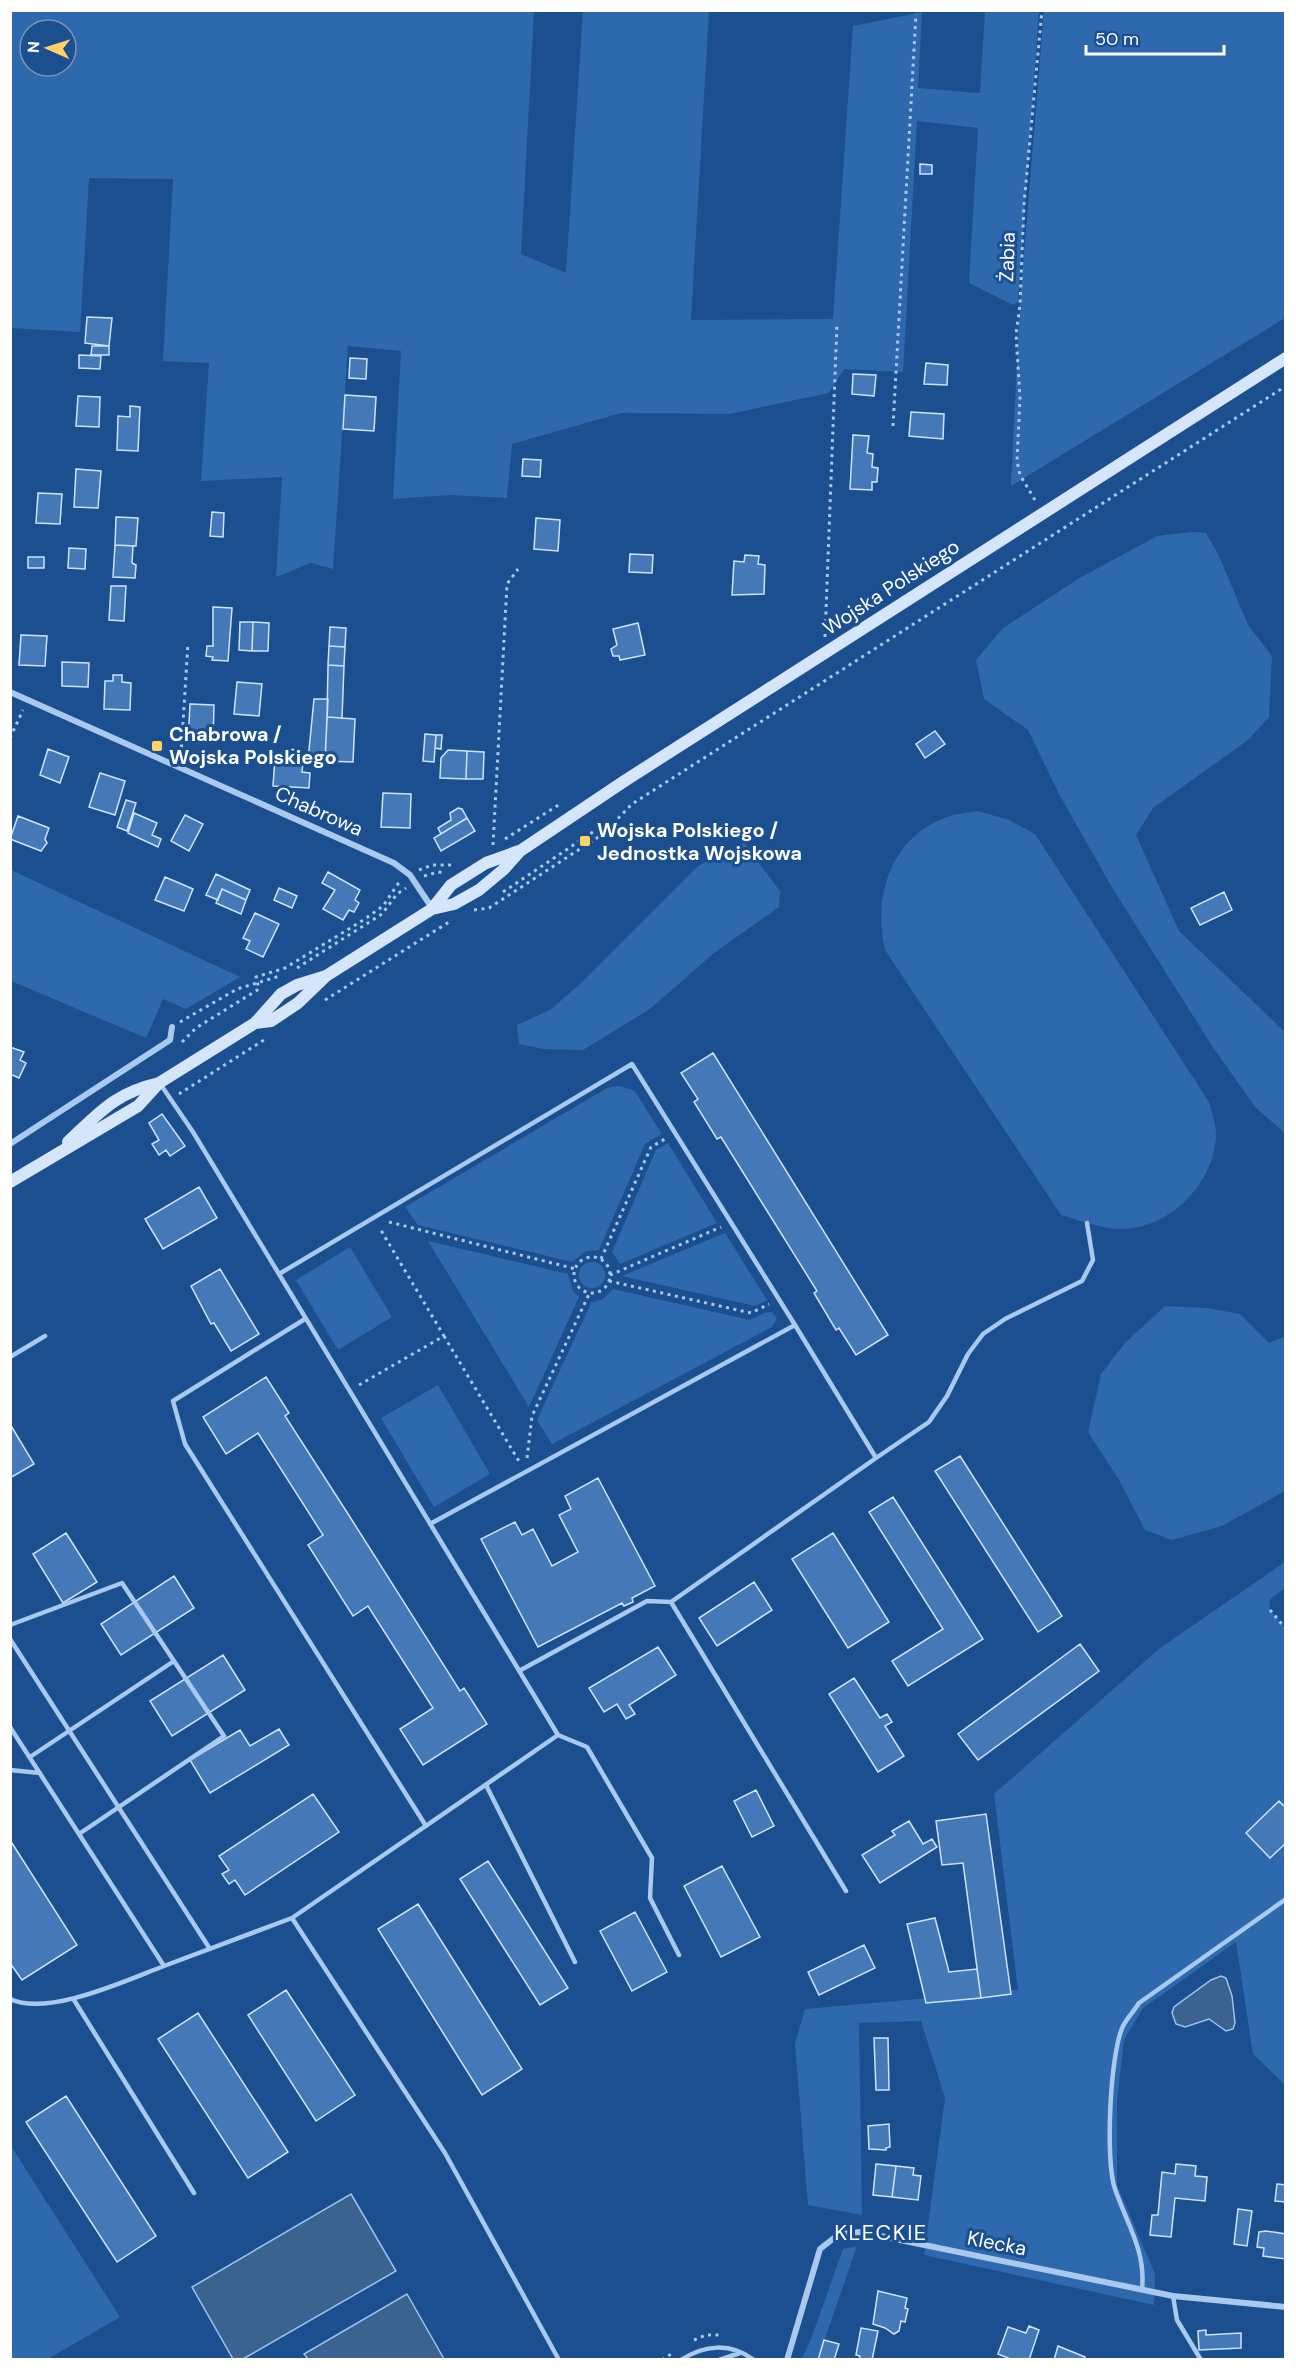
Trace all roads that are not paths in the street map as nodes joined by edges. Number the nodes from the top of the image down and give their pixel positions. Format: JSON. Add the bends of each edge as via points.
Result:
{"nodes":[{"id":1,"x":1286,"y":358,"type":"edge"},
{"id":2,"x":10,"y":693,"type":"edge"},
{"id":3,"x":520,"y":851,"type":"junction"},
{"id":4,"x":432,"y":909,"type":"junction"},
{"id":5,"x":172,"y":1027,"type":"dead end"},
{"id":6,"x":159,"y":1083,"type":"junction"},
{"id":7,"x":10,"y":1144,"type":"edge"},
{"id":8,"x":56,"y":1153,"type":"junction"},
{"id":9,"x":10,"y":1182,"type":"edge"},
{"id":10,"x":1088,"y":1223,"type":"dead end"},
{"id":11,"x":279,"y":1274,"type":"junction"},
{"id":12,"x":305,"y":1319,"type":"junction"},
{"id":13,"x":795,"y":1325,"type":"junction"},
{"id":14,"x":45,"y":1336,"type":"dead end"},
{"id":15,"x":10,"y":1357,"type":"edge"},
{"id":16,"x":876,"y":1458,"type":"junction"},
{"id":17,"x":430,"y":1524,"type":"junction"},
{"id":18,"x":671,"y":1602,"type":"junction"},
{"id":19,"x":10,"y":1625,"type":"edge"},
{"id":20,"x":10,"y":1639,"type":"edge"},
{"id":21,"x":174,"y":1661,"type":"junction"},
{"id":22,"x":519,"y":1671,"type":"junction"},
{"id":23,"x":10,"y":1727,"type":"edge"},
{"id":24,"x":70,"y":1732,"type":"junction"},
{"id":25,"x":558,"y":1735,"type":"junction"},
{"id":26,"x":30,"y":1758,"type":"junction"},
{"id":27,"x":10,"y":1770,"type":"edge"},
{"id":28,"x":40,"y":1773,"type":"junction"},
{"id":29,"x":486,"y":1785,"type":"junction"},
{"id":30,"x":119,"y":1808,"type":"junction"},
{"id":31,"x":426,"y":1826,"type":"junction"},
{"id":32,"x":79,"y":1834,"type":"junction"},
{"id":33,"x":846,"y":1891,"type":"dead end"},
{"id":34,"x":1286,"y":1899,"type":"edge"},
{"id":35,"x":292,"y":1918,"type":"junction"},
{"id":36,"x":210,"y":1949,"type":"junction"},
{"id":37,"x":679,"y":1955,"type":"dead end"},
{"id":38,"x":575,"y":1962,"type":"dead end"},
{"id":39,"x":164,"y":1966,"type":"junction"},
{"id":40,"x":10,"y":1999,"type":"edge"},
{"id":41,"x":74,"y":2000,"type":"junction"},
{"id":42,"x":194,"y":2193,"type":"dead end"},
{"id":43,"x":1142,"y":2289,"type":"junction"},
{"id":44,"x":1173,"y":2296,"type":"junction"},
{"id":45,"x":1286,"y":2307,"type":"edge"},
{"id":46,"x":743,"y":2353,"type":"junction"},
{"id":47,"x":559,"y":2360,"type":"edge"},
{"id":48,"x":681,"y":2360,"type":"edge"},
{"id":49,"x":719,"y":2360,"type":"edge"},
{"id":50,"x":754,"y":2360,"type":"edge"},
{"id":51,"x":787,"y":2360,"type":"edge"},
{"id":52,"x":1201,"y":2360,"type":"edge"}],
"edges":[{"from":1,"to":3,"type":"main road","name":"Wojska Polskiego"},
{"from":2,"to":4,"type":"street","name":"Chabrowa","via":[[394,863],[410,875]]},
{"from":3,"to":4,"type":"main road","name":"Wojska Polskiego","via":[[479,890],[454,904]]},
{"from":3,"to":4,"type":"main road","name":"Wojska Polskiego","via":[[486,863],[451,885]]},
{"from":4,"to":6,"type":"main road","name":"Wojska Polskiego","via":[[326,976],[298,1003],[271,1021],[255,1023]]},
{"from":5,"to":7,"type":"street","via":[[170,1040]]},
{"from":6,"to":8,"type":"main road","name":"Wojska Polskiego","via":[[138,1106]]},
{"from":6,"to":8,"type":"main road","name":"Wojska Polskiego","via":[[135,1089],[108,1104]]},
{"from":6,"to":11,"type":"lane"},
{"from":8,"to":9,"type":"main road","name":"Wojska Polskiego"},
{"from":10,"to":16,"type":"lane","via":[[1093,1260],[1082,1281],[983,1334],[929,1422]]},
{"from":11,"to":12,"type":"lane"},
{"from":11,"to":13,"type":"lane","via":[[632,1064]]},
{"from":12,"to":17,"type":"lane"},
{"from":12,"to":31,"type":"lane","via":[[173,1401],[185,1444]]},
{"from":13,"to":16,"type":"lane"},
{"from":13,"to":17,"type":"lane"},
{"from":14,"to":15,"type":"lane"},
{"from":16,"to":18,"type":"lane"},
{"from":17,"to":22,"type":"lane"},
{"from":18,"to":22,"type":"lane","via":[[647,1601]]},
{"from":18,"to":33,"type":"lane"},
{"from":19,"to":21,"type":"lane","via":[[122,1583]]},
{"from":20,"to":24,"type":"lane"},
{"from":21,"to":24,"type":"lane"},
{"from":21,"to":30,"type":"lane","via":[[224,1736]]},
{"from":22,"to":25,"type":"lane"},
{"from":23,"to":26,"type":"lane"},
{"from":24,"to":26,"type":"lane"},
{"from":24,"to":30,"type":"lane"},
{"from":25,"to":29,"type":"lane"},
{"from":25,"to":37,"type":"lane","via":[[586,1747],[652,1858],[650,1898]]},
{"from":26,"to":28,"type":"lane"},
{"from":27,"to":28,"type":"lane"},
{"from":28,"to":32,"type":"lane"},
{"from":29,"to":31,"type":"lane"},
{"from":29,"to":38,"type":"lane"},
{"from":30,"to":32,"type":"lane"},
{"from":30,"to":36,"type":"lane"},
{"from":31,"to":35,"type":"lane"},
{"from":32,"to":39,"type":"lane"},
{"from":34,"to":43,"type":"lane","via":[[1139,2003],[1124,2025],[1116,2053],[1111,2106],[1114,2186],[1144,2262]]},
{"from":35,"to":36,"type":"lane"},
{"from":35,"to":47,"type":"lane","via":[[445,2153]]},
{"from":36,"to":39,"type":"lane"},
{"from":39,"to":41,"type":"lane"},
{"from":40,"to":41,"type":"lane","via":[[20,2003]]},
{"from":41,"to":42,"type":"lane"},
{"from":43,"to":44,"type":"street","name":"Klecka"},
{"from":43,"to":51,"type":"street","name":"Klecka","via":[[861,2232],[839,2234],[820,2249]]},
{"from":44,"to":45,"type":"street","name":"Klecka"},
{"from":44,"to":52,"type":"lane","via":[[1177,2320]]},
{"from":46,"to":48,"type":"lane","via":[[716,2346]]},
{"from":46,"to":49,"type":"lane"},
{"from":46,"to":50,"type":"lane"}]}
